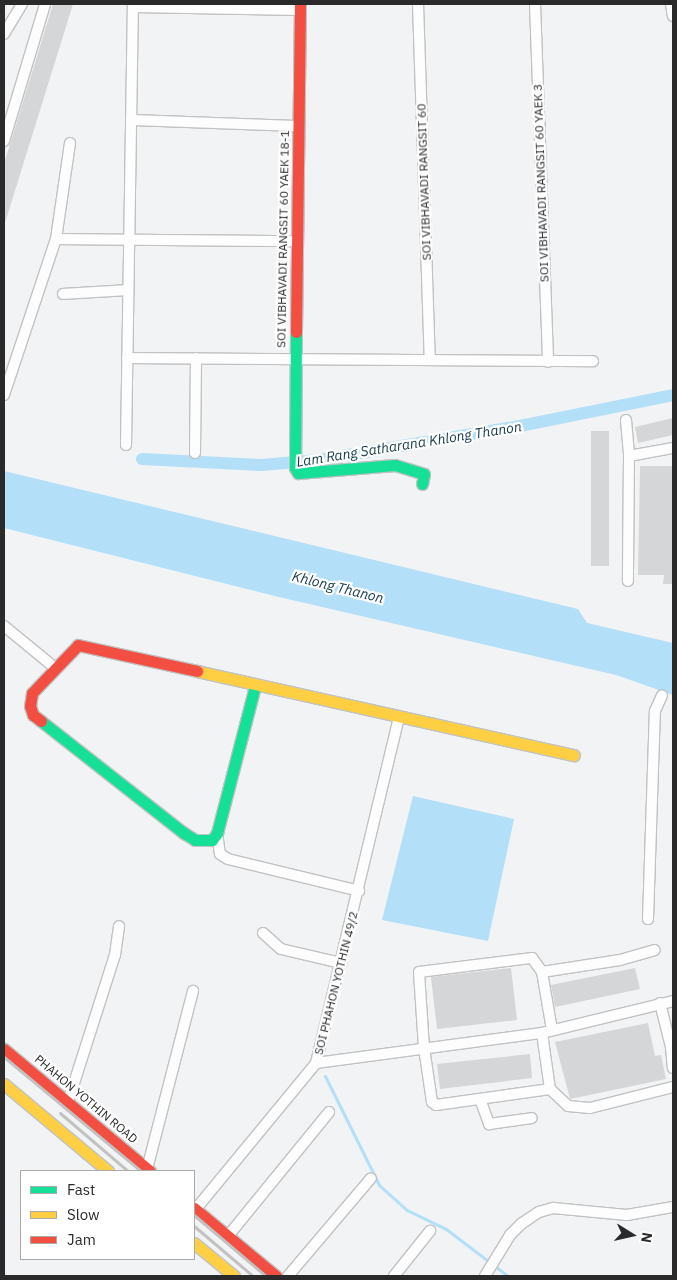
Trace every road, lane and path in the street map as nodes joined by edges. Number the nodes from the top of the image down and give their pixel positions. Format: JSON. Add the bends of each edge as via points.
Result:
{"nodes":[{"id":1,"x":22,"y":4,"type":"edge"},
{"id":2,"x":45,"y":4,"type":"edge"},
{"id":3,"x":418,"y":4,"type":"edge"},
{"id":4,"x":535,"y":4,"type":"edge"},
{"id":5,"x":671,"y":4,"type":"edge"},
{"id":6,"x":133,"y":5,"type":"edge"},
{"id":7,"x":300,"y":7,"type":"edge"},
{"id":8,"x":673,"y":16,"type":"edge"},
{"id":9,"x":4,"y":34,"type":"edge"},
{"id":10,"x":131,"y":120,"type":"junction"},
{"id":11,"x":298,"y":126,"type":"junction"},
{"id":12,"x":4,"y":141,"type":"edge"},
{"id":13,"x":70,"y":143,"type":"dead end"},
{"id":14,"x":56,"y":239,"type":"junction"},
{"id":15,"x":129,"y":239,"type":"junction"},
{"id":16,"x":296,"y":241,"type":"junction"},
{"id":17,"x":128,"y":290,"type":"junction"},
{"id":18,"x":63,"y":294,"type":"dead end"},
{"id":19,"x":127,"y":358,"type":"junction"},
{"id":20,"x":196,"y":358,"type":"junction"},
{"id":21,"x":296,"y":358,"type":"junction"},
{"id":22,"x":430,"y":360,"type":"junction"},
{"id":23,"x":548,"y":362,"type":"junction"},
{"id":24,"x":593,"y":362,"type":"dead end"},
{"id":25,"x":4,"y":395,"type":"edge"},
{"id":26,"x":626,"y":420,"type":"dead end"},
{"id":27,"x":126,"y":445,"type":"dead end"},
{"id":28,"x":673,"y":448,"type":"edge"},
{"id":29,"x":195,"y":453,"type":"dead end"},
{"id":30,"x":629,"y":456,"type":"junction"},
{"id":31,"x":422,"y":484,"type":"dead end"},
{"id":32,"x":628,"y":581,"type":"dead end"},
{"id":33,"x":4,"y":626,"type":"edge"},
{"id":34,"x":54,"y":667,"type":"junction"},
{"id":35,"x":255,"y":686,"type":"junction"},
{"id":36,"x":662,"y":695,"type":"dead end"},
{"id":37,"x":399,"y":718,"type":"junction"},
{"id":38,"x":574,"y":755,"type":"dead end"},
{"id":39,"x":218,"y":833,"type":"junction"},
{"id":40,"x":359,"y":891,"type":"junction"},
{"id":41,"x":648,"y":919,"type":"dead end"},
{"id":42,"x":119,"y":926,"type":"dead end"},
{"id":43,"x":263,"y":933,"type":"dead end"},
{"id":44,"x":655,"y":950,"type":"dead end"},
{"id":45,"x":342,"y":962,"type":"junction"},
{"id":46,"x":542,"y":972,"type":"junction"},
{"id":47,"x":193,"y":992,"type":"dead end"},
{"id":48,"x":673,"y":1000,"type":"edge"},
{"id":49,"x":660,"y":1003,"type":"junction"},
{"id":50,"x":547,"y":1031,"type":"junction"},
{"id":51,"x":672,"y":1047,"type":"edge"},
{"id":52,"x":424,"y":1048,"type":"junction"},
{"id":53,"x":4,"y":1049,"type":"edge"},
{"id":54,"x":316,"y":1063,"type":"junction"},
{"id":55,"x":673,"y":1068,"type":"edge"},
{"id":56,"x":4,"y":1084,"type":"edge"},
{"id":57,"x":673,"y":1087,"type":"edge"},
{"id":58,"x":550,"y":1089,"type":"junction"},
{"id":59,"x":480,"y":1099,"type":"junction"},
{"id":60,"x":68,"y":1102,"type":"junction"},
{"id":61,"x":329,"y":1112,"type":"dead end"},
{"id":62,"x":532,"y":1118,"type":"dead end"},
{"id":63,"x":107,"y":1170,"type":"edge"},
{"id":64,"x":149,"y":1170,"type":"edge"},
{"id":65,"x":371,"y":1178,"type":"dead end"},
{"id":66,"x":673,"y":1207,"type":"edge"},
{"id":67,"x":195,"y":1208,"type":"edge"},
{"id":68,"x":195,"y":1210,"type":"edge"},
{"id":69,"x":430,"y":1230,"type":"dead end"},
{"id":70,"x":228,"y":1236,"type":"junction"},
{"id":71,"x":195,"y":1244,"type":"edge"},
{"id":72,"x":234,"y":1276,"type":"edge"},
{"id":73,"x":276,"y":1276,"type":"edge"},
{"id":74,"x":288,"y":1276,"type":"edge"},
{"id":75,"x":394,"y":1276,"type":"edge"},
{"id":76,"x":485,"y":1276,"type":"edge"}],
"edges":[{"from":1,"to":9,"type":"street"},
{"from":2,"to":12,"type":"street"},
{"from":3,"to":22,"type":"street","name":"SOI VIBHAVADI RANGSIT 60"},
{"from":4,"to":23,"type":"street","name":"SOI VIBHAVADI RANGSIT 60 YAEK 3"},
{"from":5,"to":8,"type":"street"},
{"from":6,"to":7,"type":"street"},
{"from":6,"to":10,"type":"street"},
{"from":7,"to":11,"type":"street","name":"SOI VIBHAVADI RANGSIT 60 YAEK 18-1"},
{"from":10,"to":11,"type":"street"},
{"from":10,"to":15,"type":"street"},
{"from":11,"to":16,"type":"street","name":"SOI VIBHAVADI RANGSIT 60 YAEK 18-1"},
{"from":13,"to":14,"type":"street"},
{"from":14,"to":15,"type":"street"},
{"from":14,"to":25,"type":"street"},
{"from":15,"to":16,"type":"street"},
{"from":15,"to":17,"type":"street"},
{"from":16,"to":21,"type":"street","name":"SOI VIBHAVADI RANGSIT 60 YAEK 18-1"},
{"from":17,"to":18,"type":"street"},
{"from":17,"to":19,"type":"street"},
{"from":19,"to":20,"type":"street"},
{"from":19,"to":27,"type":"street"},
{"from":20,"to":21,"type":"street"},
{"from":20,"to":29,"type":"street"},
{"from":21,"to":22,"type":"street"},
{"from":21,"to":31,"type":"street","name":"SOI VIBHAVADI RANGSIT 60 YAEK 18-1","via":[[295,462],[298,473],[395,465],[424,474]]},
{"from":22,"to":23,"type":"street"},
{"from":23,"to":24,"type":"street"},
{"from":26,"to":30,"type":"street"},
{"from":28,"to":30,"type":"street"},
{"from":30,"to":32,"type":"street"},
{"from":33,"to":34,"type":"street"},
{"from":34,"to":35,"type":"street","via":[[78,645]]},
{"from":34,"to":39,"type":"street","via":[[32,693],[30,706],[33,715],[195,840],[212,840]]},
{"from":35,"to":37,"type":"street"},
{"from":35,"to":39,"type":"street"},
{"from":36,"to":41,"type":"street","via":[[655,711]]},
{"from":37,"to":38,"type":"street"},
{"from":37,"to":40,"type":"street","name":"SOI PHAHON YOTHIN 49/2"},
{"from":39,"to":40,"type":"street","via":[[220,854],[228,859]]},
{"from":40,"to":45,"type":"street","name":"SOI PHAHON YOTHIN 49/2"},
{"from":42,"to":60,"type":"street","via":[[115,955]]},
{"from":43,"to":45,"type":"street","via":[[281,949]]},
{"from":44,"to":46,"type":"street","via":[[620,960]]},
{"from":45,"to":54,"type":"street","name":"SOI PHAHON YOTHIN 49/2"},
{"from":46,"to":50,"type":"street"},
{"from":46,"to":52,"type":"street","via":[[538,963],[525,958],[419,972]]},
{"from":47,"to":64,"type":"street"},
{"from":48,"to":49,"type":"street"},
{"from":49,"to":50,"type":"street"},
{"from":49,"to":51,"type":"street"},
{"from":50,"to":52,"type":"street"},
{"from":50,"to":58,"type":"street"},
{"from":51,"to":55,"type":"street"},
{"from":52,"to":54,"type":"street"},
{"from":52,"to":59,"type":"street","via":[[432,1102],[436,1105]]},
{"from":53,"to":60,"type":"street","name":"PHAHON YOTHIN ROAD"},
{"from":54,"to":67,"type":"street","name":"SOI PHAHON YOTHIN 49/2"},
{"from":56,"to":63,"type":"street"},
{"from":57,"to":58,"type":"street","via":[[576,1109]]},
{"from":58,"to":59,"type":"street"},
{"from":59,"to":62,"type":"street","via":[[489,1124]]},
{"from":60,"to":64,"type":"street","name":"PHAHON YOTHIN ROAD"},
{"from":61,"to":70,"type":"street"},
{"from":65,"to":74,"type":"street"},
{"from":66,"to":76,"type":"street","via":[[627,1215],[553,1208],[521,1224]]},
{"from":68,"to":70,"type":"street"},
{"from":69,"to":75,"type":"street"},
{"from":70,"to":73,"type":"street"},
{"from":71,"to":72,"type":"street"}]}
